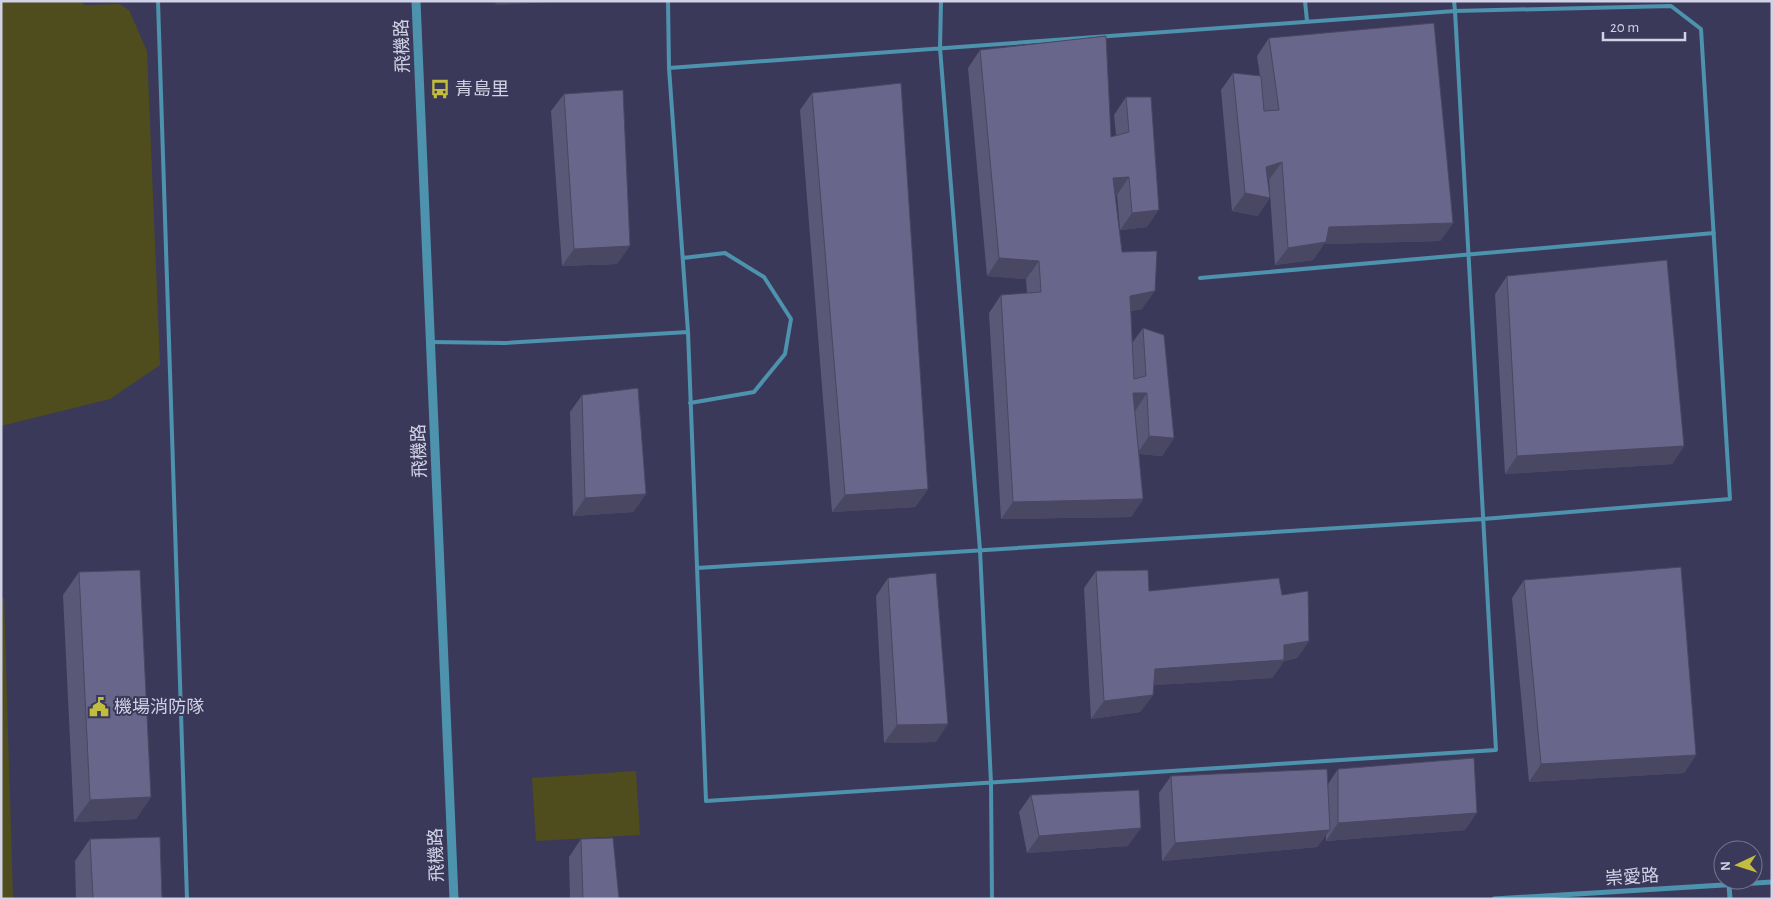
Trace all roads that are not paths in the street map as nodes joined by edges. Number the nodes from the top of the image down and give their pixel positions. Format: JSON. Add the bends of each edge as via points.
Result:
{"nodes":[{"id":1,"x":158,"y":1,"type":"edge"},
{"id":2,"x":416,"y":1,"type":"edge"},
{"id":3,"x":668,"y":1,"type":"edge"},
{"id":4,"x":941,"y":1,"type":"edge"},
{"id":5,"x":1305,"y":1,"type":"edge"},
{"id":6,"x":1454,"y":1,"type":"edge"},
{"id":7,"x":1455,"y":11,"type":"junction"},
{"id":8,"x":1307,"y":22,"type":"junction"},
{"id":9,"x":940,"y":48,"type":"junction"},
{"id":10,"x":669,"y":68,"type":"junction"},
{"id":11,"x":1714,"y":233,"type":"junction"},
{"id":12,"x":1468,"y":253,"type":"junction"},
{"id":13,"x":683,"y":258,"type":"junction"},
{"id":14,"x":1200,"y":278,"type":"dead end"},
{"id":15,"x":688,"y":332,"type":"junction"},
{"id":16,"x":431,"y":342,"type":"junction"},
{"id":17,"x":690,"y":403,"type":"junction"},
{"id":18,"x":1483,"y":519,"type":"junction"},
{"id":19,"x":980,"y":550,"type":"junction"},
{"id":20,"x":697,"y":568,"type":"junction"},
{"id":21,"x":991,"y":783,"type":"junction"},
{"id":22,"x":1713,"y":885,"type":"edge"},
{"id":23,"x":1584,"y":896,"type":"edge"},
{"id":24,"x":187,"y":899,"type":"edge"},
{"id":25,"x":454,"y":899,"type":"edge"},
{"id":26,"x":992,"y":899,"type":"edge"},
{"id":27,"x":1494,"y":899,"type":"edge"}],
"edges":[{"from":1,"to":24,"type":"lane"},
{"from":2,"to":16,"type":"street","name":"飛機路"},
{"from":3,"to":10,"type":"lane"},
{"from":4,"to":9,"type":"lane"},
{"from":5,"to":8,"type":"lane"},
{"from":6,"to":7,"type":"lane"},
{"from":7,"to":8,"type":"lane"},
{"from":7,"to":11,"type":"lane","via":[[1670,6],[1701,28]]},
{"from":7,"to":12,"type":"lane"},
{"from":8,"to":9,"type":"lane"},
{"from":9,"to":10,"type":"lane"},
{"from":9,"to":19,"type":"lane"},
{"from":10,"to":13,"type":"lane"},
{"from":11,"to":12,"type":"lane"},
{"from":11,"to":18,"type":"lane","via":[[1730,499]]},
{"from":12,"to":14,"type":"lane"},
{"from":12,"to":18,"type":"lane"},
{"from":13,"to":15,"type":"lane"},
{"from":13,"to":17,"type":"lane","via":[[725,253],[764,277],[791,319],[785,354],[754,392]]},
{"from":15,"to":16,"type":"lane","via":[[504,343]]},
{"from":15,"to":17,"type":"lane"},
{"from":16,"to":25,"type":"street","name":"飛機路"},
{"from":17,"to":20,"type":"lane"},
{"from":18,"to":19,"type":"lane"},
{"from":18,"to":21,"type":"lane","via":[[1496,750]]},
{"from":19,"to":20,"type":"lane"},
{"from":19,"to":21,"type":"lane"},
{"from":20,"to":21,"type":"lane","via":[[706,801]]},
{"from":21,"to":26,"type":"lane"},
{"from":22,"to":23,"type":"street","name":"崇愛路"},
{"from":23,"to":27,"type":"street","name":"崇愛路"}]}
